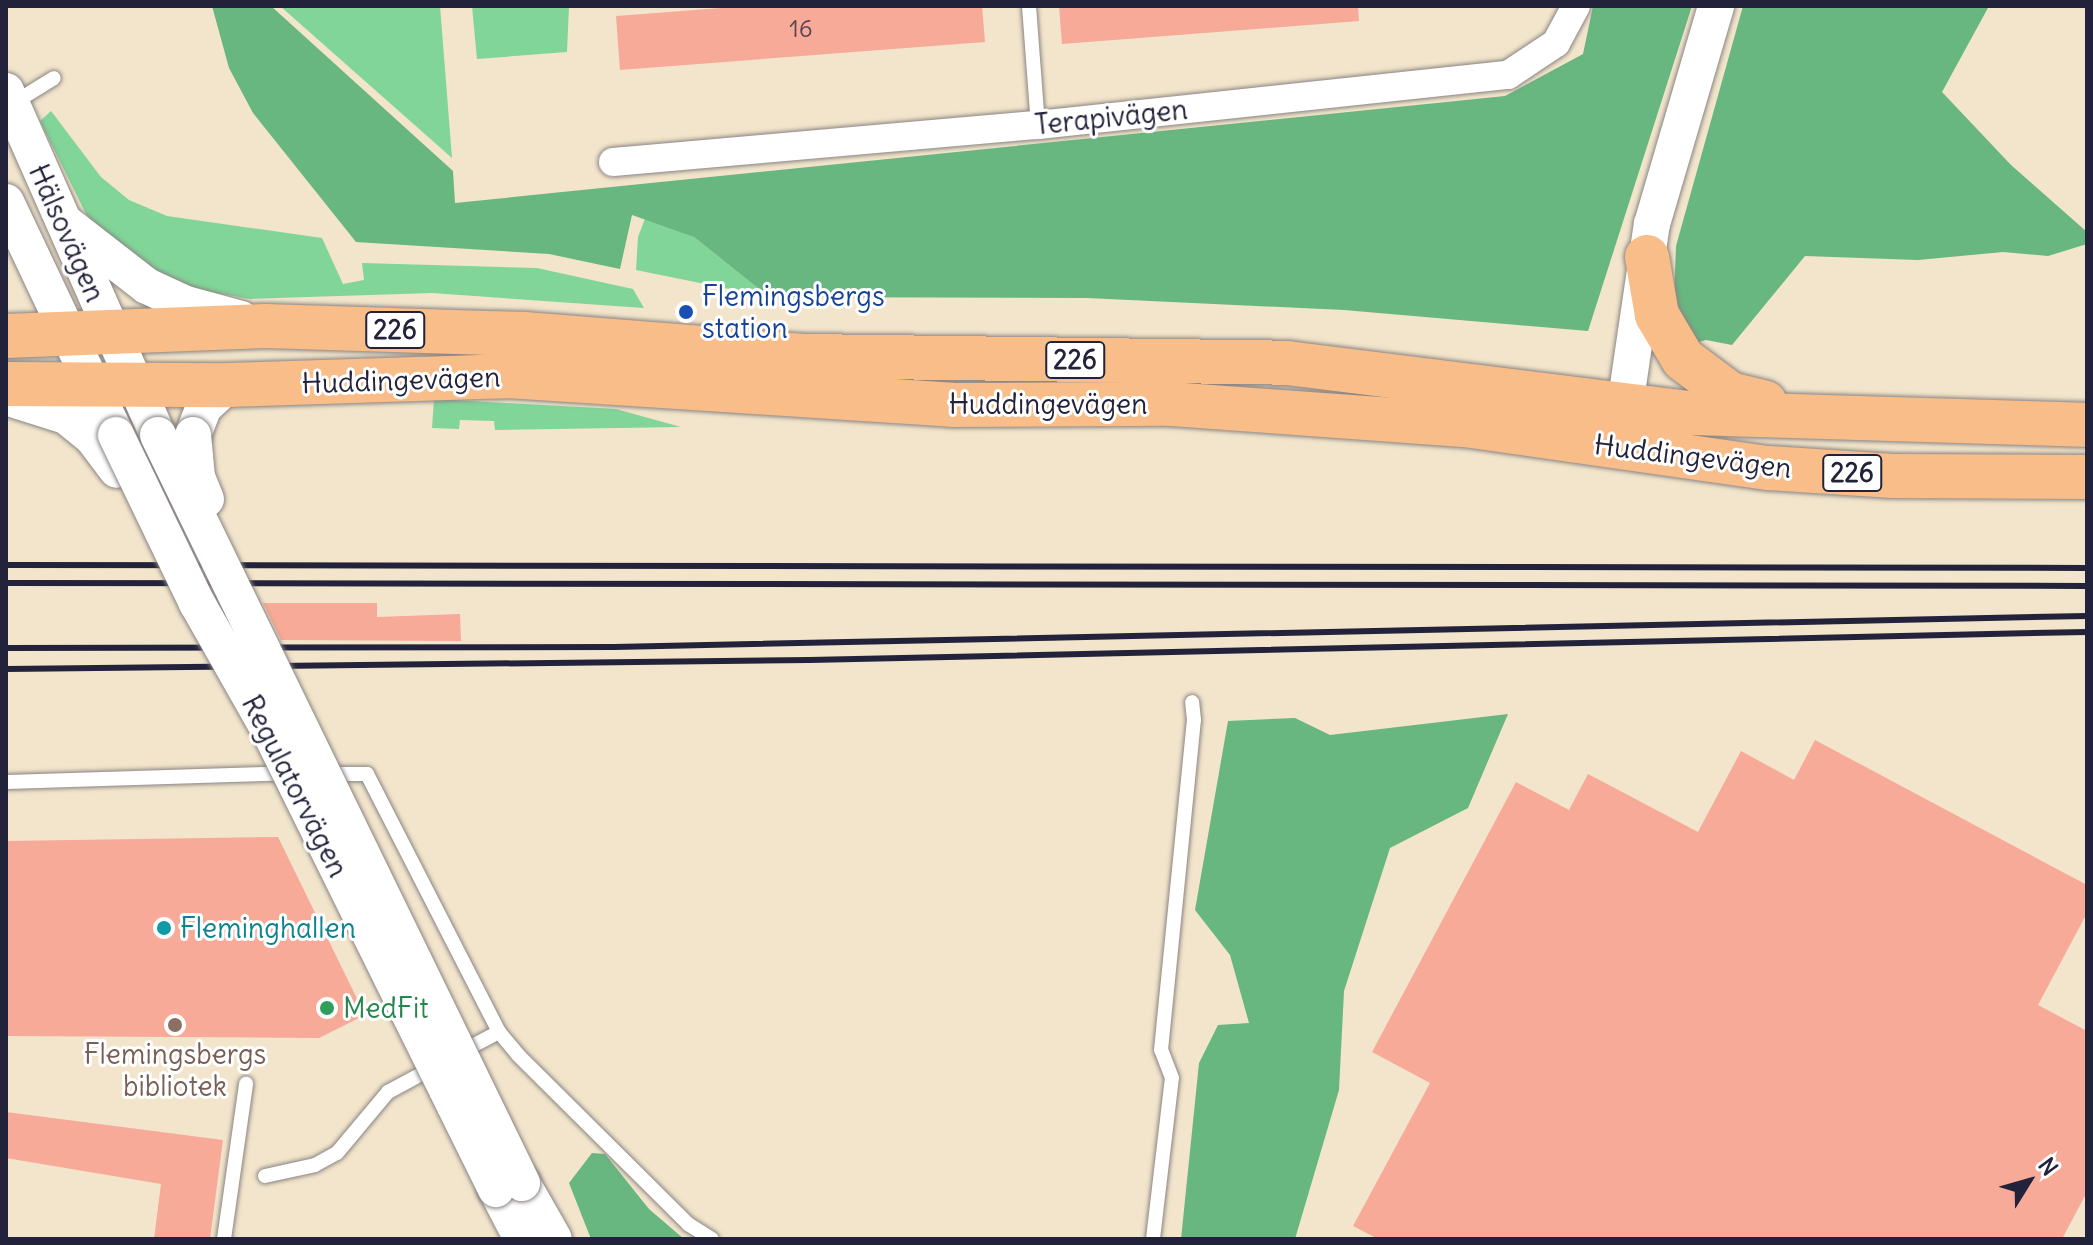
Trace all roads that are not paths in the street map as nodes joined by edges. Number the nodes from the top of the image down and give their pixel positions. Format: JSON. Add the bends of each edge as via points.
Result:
{"nodes":[{"id":1,"x":1029,"y":6,"type":"edge"},
{"id":2,"x":1576,"y":6,"type":"edge"},
{"id":3,"x":1716,"y":6,"type":"edge"},
{"id":4,"x":54,"y":78,"type":"dead end"},
{"id":5,"x":9,"y":98,"type":"edge"},
{"id":6,"x":1038,"y":125,"type":"junction"},
{"id":7,"x":613,"y":162,"type":"dead end"},
{"id":8,"x":6,"y":202,"type":"edge"},
{"id":9,"x":60,"y":218,"type":"junction"},
{"id":10,"x":1647,"y":257,"type":"junction"},
{"id":11,"x":266,"y":326,"type":"junction"},
{"id":12,"x":111,"y":331,"type":"junction"},
{"id":13,"x":68,"y":334,"type":"junction"},
{"id":14,"x":6,"y":336,"type":"edge"},
{"id":15,"x":91,"y":382,"type":"junction"},
{"id":16,"x":134,"y":382,"type":"junction"},
{"id":17,"x":6,"y":384,"type":"edge"},
{"id":18,"x":228,"y":385,"type":"junction"},
{"id":19,"x":6,"y":397,"type":"edge"},
{"id":20,"x":1625,"y":404,"type":"junction"},
{"id":21,"x":1821,"y":417,"type":"junction"},
{"id":22,"x":2087,"y":425,"type":"edge"},
{"id":23,"x":176,"y":435,"type":"junction"},
{"id":24,"x":104,"y":436,"type":"junction"},
{"id":25,"x":1618,"y":448,"type":"junction"},
{"id":26,"x":2087,"y":477,"type":"edge"},
{"id":27,"x":1192,"y":702,"type":"dead end"},
{"id":28,"x":6,"y":782,"type":"edge"},
{"id":29,"x":499,"y":1032,"type":"junction"},
{"id":30,"x":246,"y":1084,"type":"dead end"},
{"id":31,"x":265,"y":1176,"type":"dead end"},
{"id":32,"x":509,"y":1186,"type":"junction"},
{"id":33,"x":224,"y":1239,"type":"edge"},
{"id":34,"x":522,"y":1239,"type":"edge"},
{"id":35,"x":554,"y":1239,"type":"edge"},
{"id":36,"x":712,"y":1239,"type":"edge"},
{"id":37,"x":1153,"y":1239,"type":"edge"}],
"edges":[{"from":1,"to":6,"type":"lane"},
{"from":2,"to":6,"type":"street","name":"Terapivägen","via":[[1556,43],[1508,75]]},
{"from":3,"to":10,"type":"street"},
{"from":4,"to":5,"type":"lane"},
{"from":5,"to":9,"type":"street","name":"Hälsovägen"},
{"from":6,"to":7,"type":"street","name":"Terapivägen"},
{"from":8,"to":13,"type":"street","name":"Hälsovägen"},
{"from":9,"to":11,"type":"street","via":[[147,286],[183,303]]},
{"from":9,"to":12,"type":"street","name":"Hälsovägen"},
{"from":10,"to":20,"type":"street"},
{"from":10,"to":21,"type":"main road","via":[[1657,315],[1691,369],[1730,394]]},
{"from":11,"to":12,"type":"main road","name":"Huddingevägen","number":"226"},
{"from":11,"to":20,"type":"main road","name":"Huddingevägen","number":"226","via":[[524,334],[806,356],[1287,363]]},
{"from":12,"to":13,"type":"main road","name":"Huddingevägen","number":"226"},
{"from":12,"to":16,"type":"street"},
{"from":13,"to":14,"type":"main road","name":"Huddingevägen","number":"226"},
{"from":13,"to":15,"type":"street","name":"Regulatorvägen"},
{"from":15,"to":16,"type":"main road","name":"Huddingevägen","number":"226"},
{"from":15,"to":17,"type":"main road","name":"Huddingevägen","number":"226"},
{"from":15,"to":24,"type":"street","name":"Regulatorvägen"},
{"from":16,"to":18,"type":"main road","name":"Huddingevägen","number":"226"},
{"from":16,"to":23,"type":"street"},
{"from":18,"to":23,"type":"street"},
{"from":18,"to":25,"type":"main road","name":"Huddingevägen","number":"226","via":[[508,376],[952,405],[1170,404],[1370,415]]},
{"from":19,"to":24,"type":"street","via":[[50,408]]},
{"from":20,"to":21,"type":"main road","name":"Huddingevägen","number":"226","via":[[1689,413]]},
{"from":20,"to":25,"type":"street"},
{"from":21,"to":22,"type":"main road","name":"Huddingevägen","number":"226"},
{"from":23,"to":32,"type":"street","name":"Regulatorvägen","bridge":true},
{"from":24,"to":32,"type":"street","name":"Regulatorvägen","bridge":true,"via":[[159,526]]},
{"from":25,"to":26,"type":"main road","name":"Huddingevägen","number":"226","via":[[1769,468],[1893,476]]},
{"from":27,"to":37,"type":"lane","via":[[1161,1050],[1172,1078]]},
{"from":28,"to":29,"type":"lane","via":[[367,774]]},
{"from":29,"to":31,"type":"lane","via":[[388,1092],[337,1153],[315,1165]]},
{"from":29,"to":36,"type":"lane","via":[[688,1224]]},
{"from":30,"to":33,"type":"lane"},
{"from":32,"to":34,"type":"street","name":"Regulatorvägen"},
{"from":32,"to":35,"type":"street","name":"Regulatorvägen"}]}
